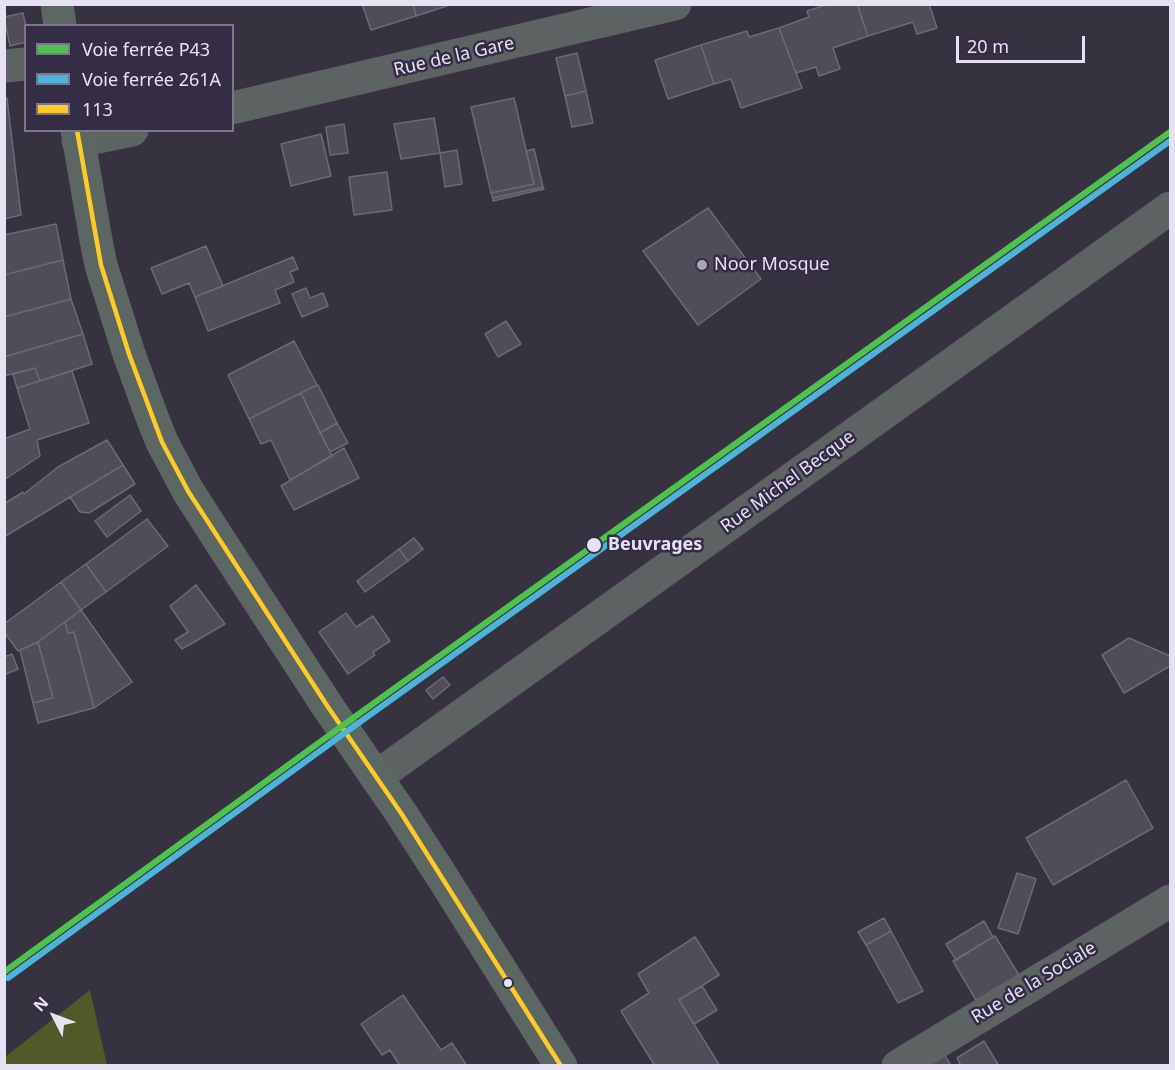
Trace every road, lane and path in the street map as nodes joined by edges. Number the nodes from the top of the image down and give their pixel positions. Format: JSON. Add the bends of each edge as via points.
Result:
{"nodes":[{"id":1,"x":57,"y":4,"type":"edge"},
{"id":2,"x":675,"y":4,"type":"edge"},
{"id":3,"x":60,"y":24,"type":"edge"},
{"id":4,"x":24,"y":64,"type":"edge"},
{"id":5,"x":4,"y":66,"type":"edge"},
{"id":6,"x":234,"y":108,"type":"edge"},
{"id":7,"x":114,"y":132,"type":"edge"},
{"id":8,"x":78,"y":136,"type":"edge"},
{"id":9,"x":1170,"y":208,"type":"edge"},
{"id":10,"x":376,"y":777,"type":"junction"},
{"id":11,"x":1170,"y":901,"type":"edge"},
{"id":12,"x":561,"y":1065,"type":"edge"},
{"id":13,"x":898,"y":1065,"type":"edge"}],
"edges":[{"from":1,"to":3,"type":"street"},
{"from":2,"to":6,"type":"street","name":"Rue de la Gare"},
{"from":4,"to":5,"type":"street"},
{"from":7,"to":8,"type":"street"},
{"from":8,"to":10,"type":"street","via":[[101,265],[162,442],[220,541]]},
{"from":9,"to":10,"type":"street","name":"Rue Michel Becque"},
{"from":10,"to":12,"type":"street"},
{"from":11,"to":13,"type":"street","name":"Rue de la Sociale"}]}
